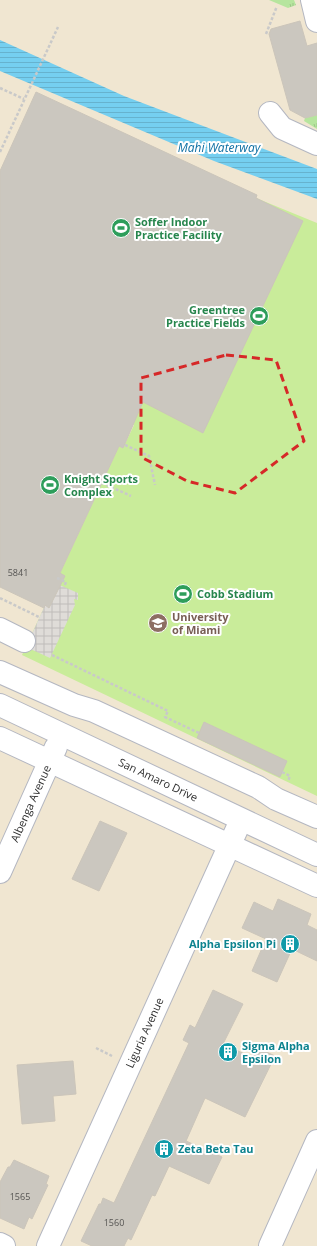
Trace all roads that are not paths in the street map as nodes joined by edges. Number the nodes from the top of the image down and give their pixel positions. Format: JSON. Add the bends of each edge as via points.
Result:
{"nodes":[{"id":1,"x":312,"y":0,"type":"edge"},
{"id":2,"x":317,"y":21,"type":"edge"},
{"id":3,"x":270,"y":113,"type":"dead end"},
{"id":4,"x":317,"y":144,"type":"edge"},
{"id":5,"x":0,"y":629,"type":"edge"},
{"id":6,"x":24,"y":641,"type":"dead end"},
{"id":7,"x":0,"y":672,"type":"edge"},
{"id":8,"x":74,"y":704,"type":"junction"},
{"id":9,"x":0,"y":705,"type":"edge"},
{"id":10,"x":61,"y":734,"type":"junction"},
{"id":11,"x":0,"y":738,"type":"edge"},
{"id":12,"x":50,"y":761,"type":"junction"},
{"id":13,"x":317,"y":817,"type":"edge"},
{"id":14,"x":241,"y":820,"type":"junction"},
{"id":15,"x":230,"y":845,"type":"junction"},
{"id":16,"x":317,"y":855,"type":"edge"},
{"id":17,"x":0,"y":872,"type":"edge"},
{"id":18,"x":317,"y":886,"type":"edge"},
{"id":19,"x":317,"y":1141,"type":"edge"},
{"id":20,"x":0,"y":1244,"type":"edge"},
{"id":21,"x":4,"y":1246,"type":"edge"},
{"id":22,"x":48,"y":1246,"type":"edge"},
{"id":23,"x":270,"y":1246,"type":"edge"}],
"edges":[{"from":1,"to":2,"type":"street"},
{"from":3,"to":4,"type":"street","via":[[282,128]]},
{"from":5,"to":6,"type":"street"},
{"from":7,"to":8,"type":"street"},
{"from":8,"to":10,"type":"street","name":"Albenga Avenue"},
{"from":8,"to":13,"type":"street","via":[[258,787],[276,799]]},
{"from":9,"to":10,"type":"street","name":"San Amaro Drive"},
{"from":10,"to":12,"type":"street","name":"Albenga Avenue"},
{"from":10,"to":14,"type":"street","name":"San Amaro Drive"},
{"from":11,"to":12,"type":"street"},
{"from":12,"to":15,"type":"street"},
{"from":12,"to":17,"type":"street","name":"Albenga Avenue"},
{"from":14,"to":15,"type":"street","name":"Liguria Avenue"},
{"from":14,"to":16,"type":"street","name":"San Amaro Drive"},
{"from":15,"to":18,"type":"street"},
{"from":15,"to":22,"type":"street","name":"Liguria Avenue"},
{"from":19,"to":23,"type":"street"},
{"from":20,"to":21,"type":"street"}]}
